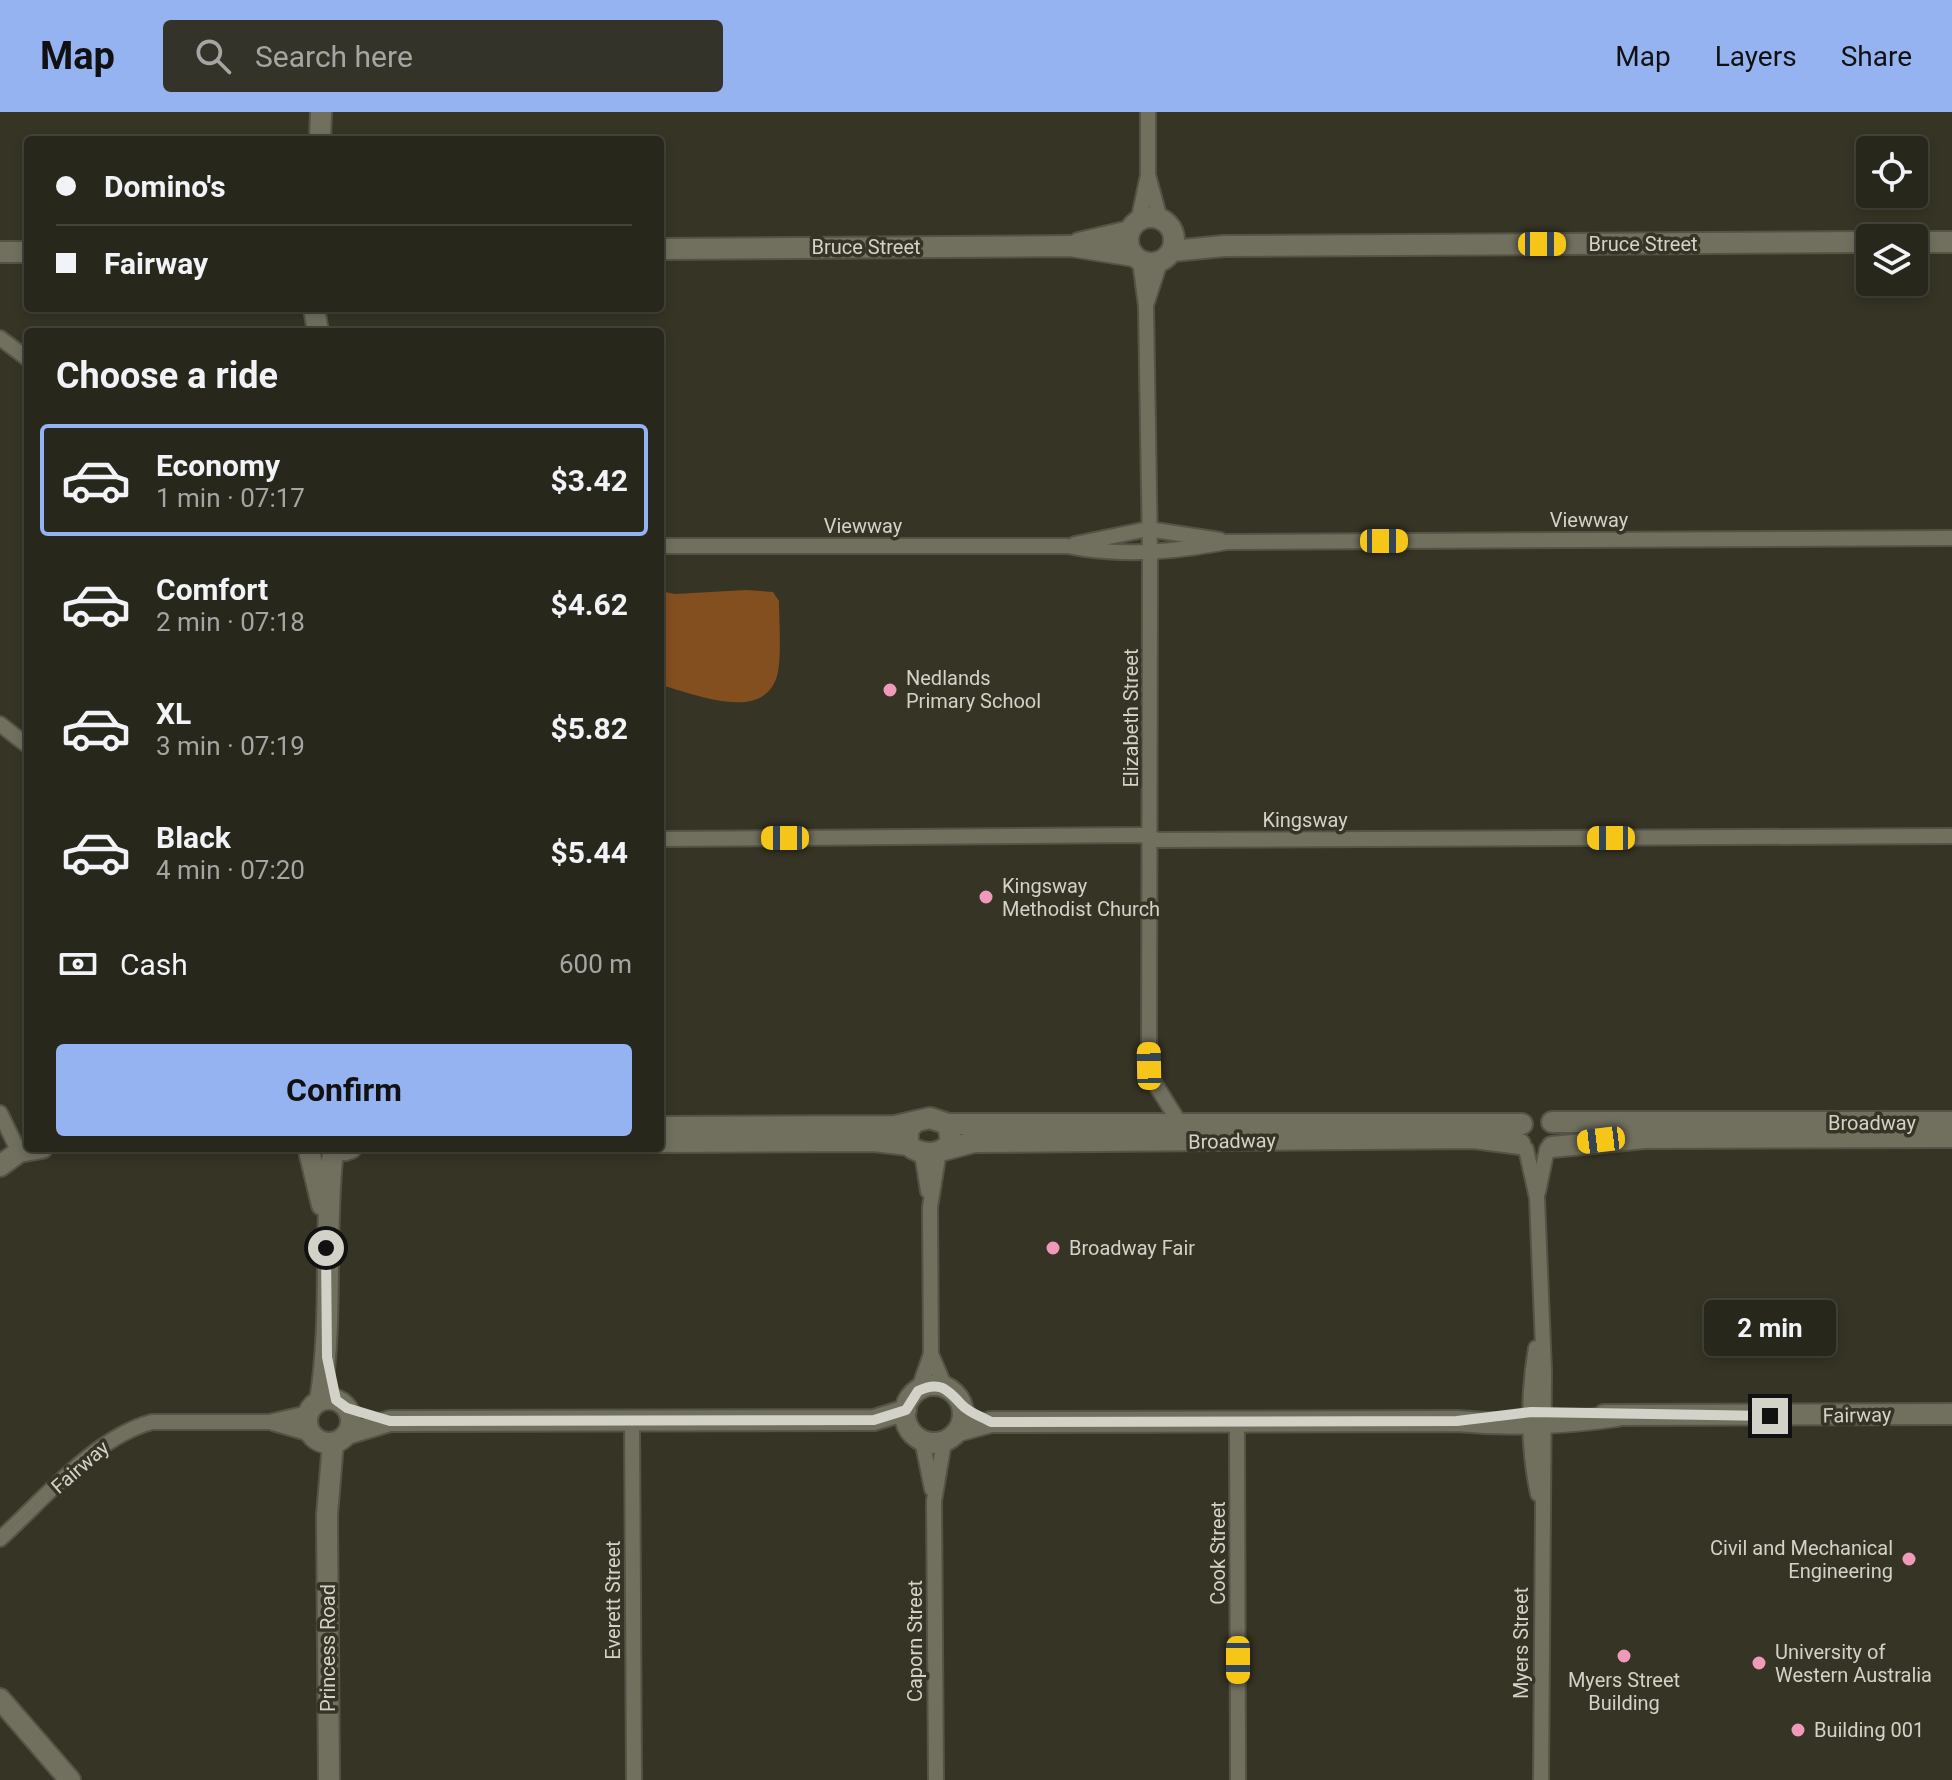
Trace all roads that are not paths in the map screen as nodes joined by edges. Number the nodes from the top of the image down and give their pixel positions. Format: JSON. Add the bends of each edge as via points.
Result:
{"nodes":[{"id":1,"x":1148,"y":112,"type":"edge"},
{"id":2,"x":1148,"y":175,"type":"junction"},
{"id":3,"x":1134,"y":226,"type":"junction"},
{"id":4,"x":1856,"y":242,"type":"edge"},
{"id":5,"x":1928,"y":242,"type":"edge"},
{"id":6,"x":1952,"y":242,"type":"edge"},
{"id":7,"x":1071,"y":246,"type":"junction"},
{"id":8,"x":1156,"y":246,"type":"junction"},
{"id":9,"x":664,"y":249,"type":"edge"},
{"id":10,"x":0,"y":252,"type":"edge"},
{"id":11,"x":24,"y":252,"type":"edge"},
{"id":12,"x":0,"y":338,"type":"edge"},
{"id":13,"x":24,"y":356,"type":"edge"},
{"id":14,"x":1148,"y":529,"type":"junction"},
{"id":15,"x":1952,"y":538,"type":"edge"},
{"id":16,"x":1227,"y":542,"type":"junction"},
{"id":17,"x":664,"y":546,"type":"edge"},
{"id":18,"x":1067,"y":546,"type":"junction"},
{"id":19,"x":1150,"y":553,"type":"junction"},
{"id":20,"x":0,"y":724,"type":"edge"},
{"id":21,"x":24,"y":743,"type":"edge"},
{"id":22,"x":1952,"y":836,"type":"edge"},
{"id":23,"x":1150,"y":838,"type":"junction"},
{"id":24,"x":664,"y":839,"type":"edge"},
{"id":25,"x":0,"y":1113,"type":"edge"},
{"id":26,"x":1179,"y":1122,"type":"junction"},
{"id":27,"x":1552,"y":1122,"type":"junction"},
{"id":28,"x":1952,"y":1122,"type":"edge"},
{"id":29,"x":913,"y":1124,"type":"junction"},
{"id":30,"x":948,"y":1124,"type":"junction"},
{"id":31,"x":664,"y":1127,"type":"edge"},
{"id":32,"x":1952,"y":1137,"type":"edge"},
{"id":33,"x":664,"y":1142,"type":"edge"},
{"id":34,"x":1533,"y":1143,"type":"junction"},
{"id":35,"x":15,"y":1145,"type":"edge"},
{"id":36,"x":928,"y":1150,"type":"junction"},
{"id":37,"x":305,"y":1152,"type":"edge"},
{"id":38,"x":344,"y":1152,"type":"edge"},
{"id":39,"x":0,"y":1166,"type":"edge"},
{"id":40,"x":326,"y":1220,"type":"junction"},
{"id":41,"x":931,"y":1354,"type":"junction"},
{"id":42,"x":945,"y":1387,"type":"junction"},
{"id":43,"x":918,"y":1391,"type":"junction"},
{"id":44,"x":328,"y":1405,"type":"junction"},
{"id":45,"x":962,"y":1406,"type":"junction"},
{"id":46,"x":906,"y":1410,"type":"junction"},
{"id":47,"x":1952,"y":1414,"type":"edge"},
{"id":48,"x":1538,"y":1418,"type":"junction"},
{"id":49,"x":874,"y":1420,"type":"junction"},
{"id":50,"x":390,"y":1421,"type":"junction"},
{"id":51,"x":632,"y":1421,"type":"junction"},
{"id":52,"x":1237,"y":1421,"type":"junction"},
{"id":53,"x":269,"y":1422,"type":"junction"},
{"id":54,"x":991,"y":1422,"type":"junction"},
{"id":55,"x":916,"y":1437,"type":"junction"},
{"id":56,"x":951,"y":1437,"type":"junction"},
{"id":57,"x":328,"y":1438,"type":"junction"},
{"id":58,"x":934,"y":1501,"type":"junction"},
{"id":59,"x":0,"y":1539,"type":"edge"},
{"id":60,"x":0,"y":1699,"type":"edge"},
{"id":61,"x":70,"y":1780,"type":"edge"},
{"id":62,"x":329,"y":1780,"type":"edge"},
{"id":63,"x":634,"y":1780,"type":"edge"},
{"id":64,"x":936,"y":1780,"type":"edge"},
{"id":65,"x":1238,"y":1780,"type":"edge"},
{"id":66,"x":1541,"y":1780,"type":"edge"}],
"edges":[{"from":1,"to":2,"type":"street"},
{"from":2,"to":3,"type":"street"},
{"from":2,"to":8,"type":"street"},
{"from":3,"to":7,"type":"street","name":"Bruce Street"},
{"from":3,"to":8,"type":"street","via":[[1129,244]]},
{"from":3,"to":8,"type":"street","name":"Bruce Street","via":[[1148,217]]},
{"from":4,"to":8,"type":"street","name":"Bruce Street"},
{"from":5,"to":6,"type":"street"},
{"from":7,"to":8,"type":"street","name":"Bruce Street"},
{"from":7,"to":9,"type":"street","name":"Bruce Street"},
{"from":8,"to":14,"type":"street","name":"Elizabeth Street","via":[[1146,306]]},
{"from":10,"to":11,"type":"street"},
{"from":12,"to":13,"type":"street"},
{"from":14,"to":16,"type":"street","name":"Viewway"},
{"from":14,"to":18,"type":"street","name":"Viewway"},
{"from":14,"to":19,"type":"street","name":"Elizabeth Street"},
{"from":15,"to":16,"type":"street","name":"Viewway"},
{"from":16,"to":19,"type":"street","name":"Viewway"},
{"from":17,"to":18,"type":"street","name":"Viewway"},
{"from":18,"to":19,"type":"street","name":"Viewway"},
{"from":19,"to":23,"type":"street","name":"Elizabeth Street"},
{"from":20,"to":21,"type":"street"},
{"from":22,"to":23,"type":"street","name":"Kingsway"},
{"from":23,"to":24,"type":"street","name":"Kingsway"},
{"from":23,"to":26,"type":"street","name":"Elizabeth Street","via":[[1149,1074]]},
{"from":25,"to":35,"type":"street"},
{"from":26,"to":30,"type":"street","name":"Broadway"},
{"from":26,"to":34,"type":"street","name":"Broadway"},
{"from":27,"to":28,"type":"street","name":"Broadway"},
{"from":27,"to":34,"type":"street","via":[[1558,1136]]},
{"from":27,"to":34,"type":"street","name":"Broadway","via":[[1530,1120]]},
{"from":29,"to":30,"type":"street","name":"Broadway","via":[[930,1118]]},
{"from":29,"to":31,"type":"street"},
{"from":29,"to":36,"type":"street","via":[[908,1130]]},
{"from":30,"to":36,"type":"street","via":[[951,1142]]},
{"from":32,"to":34,"type":"street","name":"Broadway"},
{"from":33,"to":36,"type":"street","name":"Broadway","via":[[874,1141]]},
{"from":34,"to":36,"type":"street","name":"Broadway","via":[[1474,1138],[974,1142]]},
{"from":34,"to":48,"type":"street","name":"Myers Street"},
{"from":35,"to":39,"type":"street"},
{"from":36,"to":41,"type":"street"},
{"from":37,"to":40,"type":"street"},
{"from":38,"to":40,"type":"street"},
{"from":40,"to":44,"type":"street"},
{"from":41,"to":42,"type":"street"},
{"from":41,"to":43,"type":"street"},
{"from":42,"to":43,"type":"street"},
{"from":42,"to":45,"type":"street"},
{"from":43,"to":46,"type":"street"},
{"from":44,"to":50,"type":"street","name":"Fairway"},
{"from":44,"to":53,"type":"street","name":"Fairway"},
{"from":44,"to":57,"type":"street"},
{"from":44,"to":57,"type":"street","via":[[351,1421]]},
{"from":45,"to":54,"type":"street","name":"Fairway"},
{"from":45,"to":56,"type":"street"},
{"from":46,"to":49,"type":"street","name":"Fairway"},
{"from":46,"to":55,"type":"street"},
{"from":47,"to":48,"type":"street","name":"Fairway"},
{"from":48,"to":52,"type":"street","name":"Fairway"},
{"from":48,"to":66,"type":"street","name":"Myers Street"},
{"from":49,"to":51,"type":"street","name":"Fairway"},
{"from":49,"to":55,"type":"street","name":"Fairway"},
{"from":50,"to":51,"type":"street","name":"Fairway"},
{"from":50,"to":57,"type":"street","name":"Fairway"},
{"from":51,"to":63,"type":"street","name":"Everett Street"},
{"from":52,"to":54,"type":"street","name":"Fairway"},
{"from":52,"to":65,"type":"street","name":"Cook Street"},
{"from":53,"to":57,"type":"street","name":"Fairway"},
{"from":53,"to":59,"type":"street","name":"Fairway","via":[[152,1422],[124,1431]]},
{"from":54,"to":56,"type":"street","name":"Fairway"},
{"from":55,"to":56,"type":"street"},
{"from":55,"to":58,"type":"street","name":"Caporn Street"},
{"from":56,"to":58,"type":"street","name":"Caporn Street"},
{"from":57,"to":62,"type":"street","name":"Princess Road"},
{"from":58,"to":64,"type":"street","name":"Caporn Street"},
{"from":60,"to":61,"type":"street"}]}
